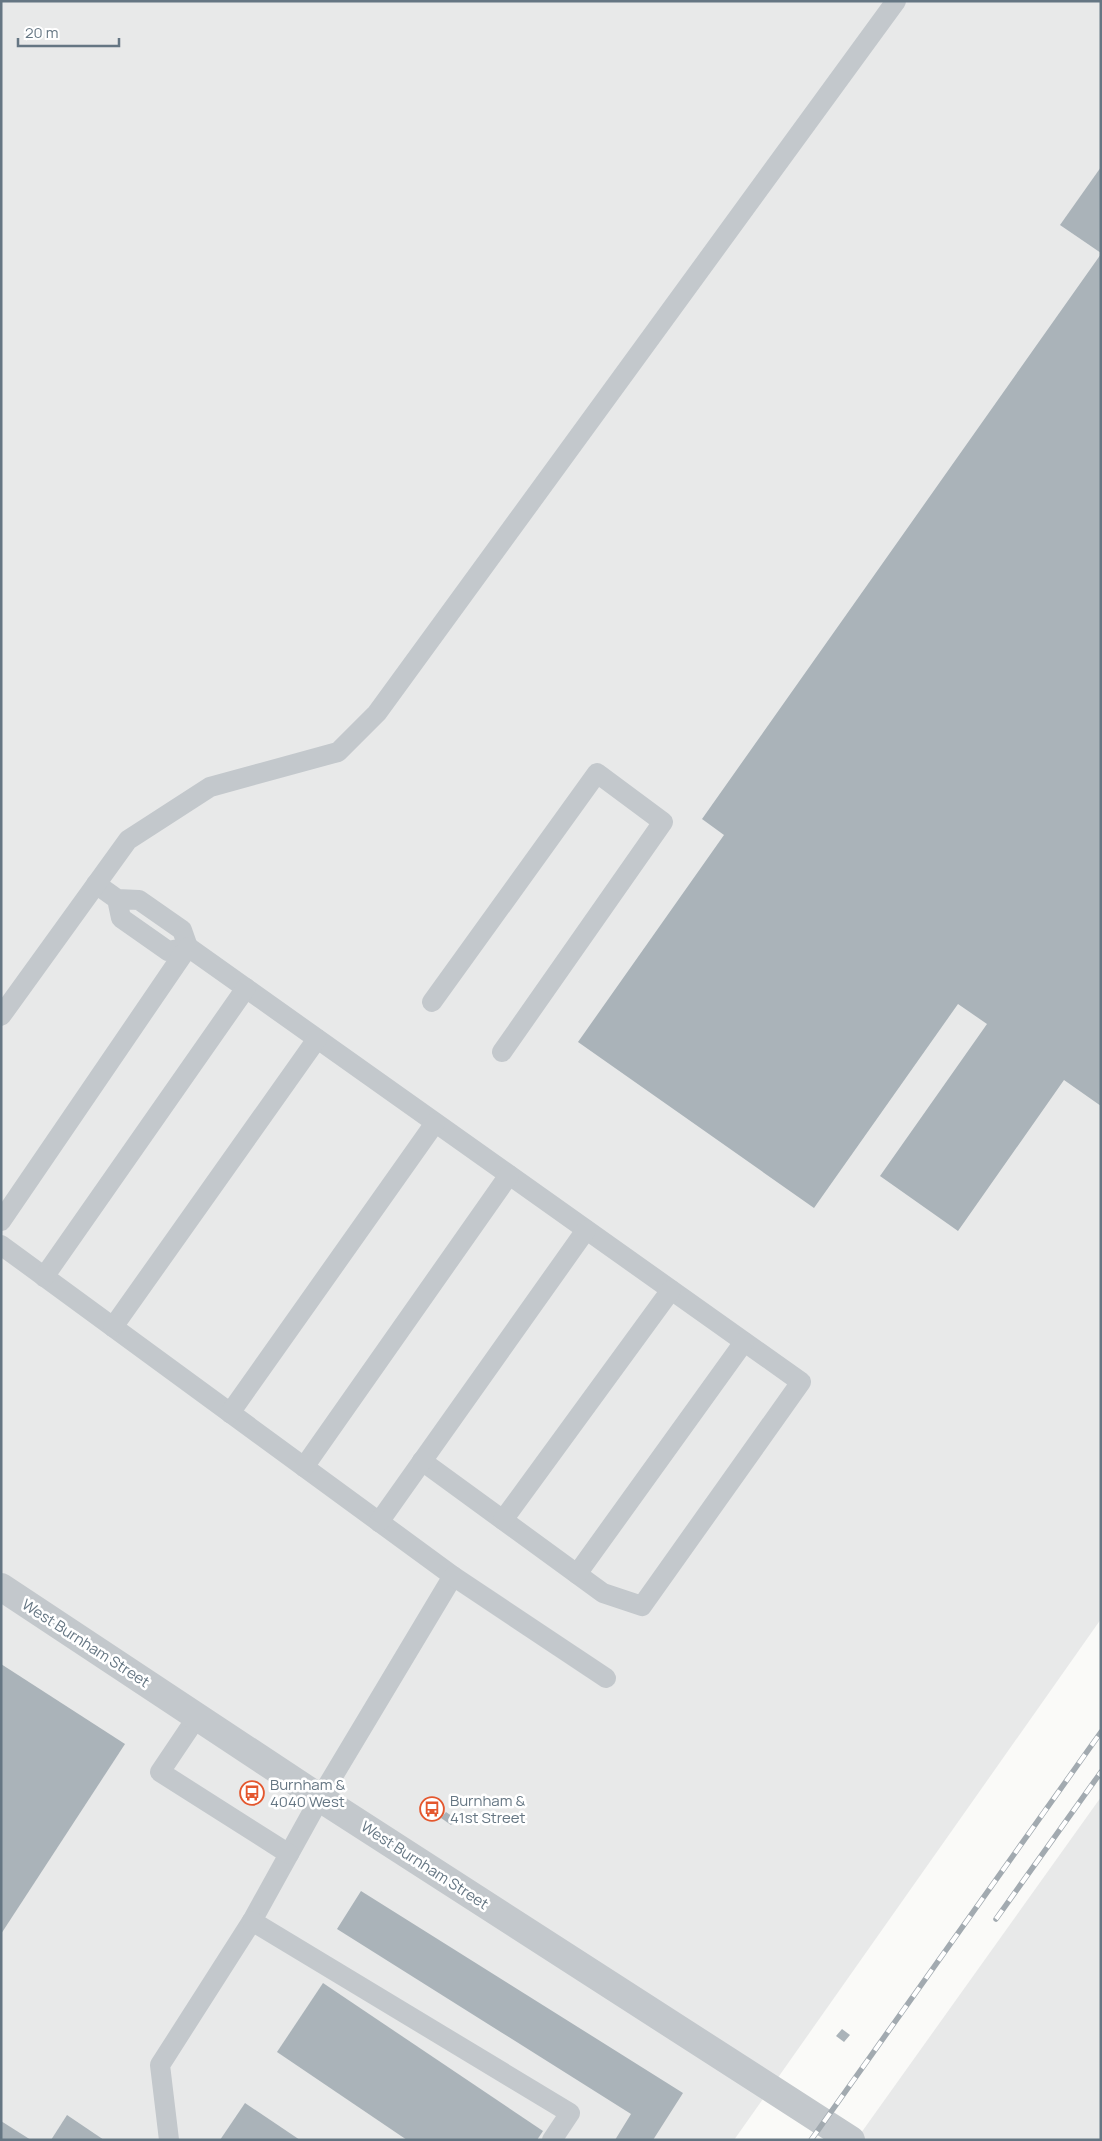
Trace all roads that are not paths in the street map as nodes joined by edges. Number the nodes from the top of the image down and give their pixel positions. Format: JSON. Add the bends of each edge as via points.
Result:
{"nodes":[{"id":1,"x":896,"y":1,"type":"edge"},
{"id":2,"x":96,"y":884,"type":"junction"},
{"id":3,"x":188,"y":947,"type":"junction"},
{"id":4,"x":246,"y":988,"type":"junction"},
{"id":5,"x":432,"y":1002,"type":"dead end"},
{"id":6,"x":1,"y":1016,"type":"edge"},
{"id":7,"x":317,"y":1039,"type":"junction"},
{"id":8,"x":502,"y":1052,"type":"dead end"},
{"id":9,"x":435,"y":1123,"type":"junction"},
{"id":10,"x":509,"y":1175,"type":"junction"},
{"id":11,"x":1,"y":1221,"type":"edge"},
{"id":12,"x":586,"y":1230,"type":"junction"},
{"id":13,"x":1,"y":1245,"type":"edge"},
{"id":14,"x":44,"y":1277,"type":"junction"},
{"id":15,"x":671,"y":1290,"type":"junction"},
{"id":16,"x":113,"y":1327,"type":"junction"},
{"id":17,"x":744,"y":1342,"type":"junction"},
{"id":18,"x":230,"y":1413,"type":"junction"},
{"id":19,"x":422,"y":1461,"type":"junction"},
{"id":20,"x":304,"y":1467,"type":"junction"},
{"id":21,"x":503,"y":1520,"type":"junction"},
{"id":22,"x":379,"y":1522,"type":"junction"},
{"id":23,"x":577,"y":1574,"type":"junction"},
{"id":24,"x":452,"y":1576,"type":"junction"},
{"id":25,"x":1,"y":1587,"type":"edge"},
{"id":26,"x":606,"y":1678,"type":"dead end"},
{"id":27,"x":197,"y":1717,"type":"junction"},
{"id":28,"x":320,"y":1798,"type":"junction"},
{"id":29,"x":289,"y":1854,"type":"junction"},
{"id":30,"x":252,"y":1921,"type":"junction"},
{"id":31,"x":169,"y":2140,"type":"edge"},
{"id":32,"x":552,"y":2140,"type":"edge"},
{"id":33,"x":851,"y":2140,"type":"edge"}],
"edges":[{"from":1,"to":2,"type":"lane","via":[[377,713],[338,752],[210,787],[128,840]]},
{"from":2,"to":3,"type":"lane","via":[[117,899],[121,918],[168,951]]},
{"from":2,"to":6,"type":"lane"},
{"from":3,"to":4,"type":"lane"},
{"from":3,"to":11,"type":"lane"},
{"from":4,"to":7,"type":"lane"},
{"from":4,"to":14,"type":"lane"},
{"from":5,"to":8,"type":"lane","via":[[597,773],[663,822]]},
{"from":7,"to":9,"type":"lane"},
{"from":7,"to":16,"type":"lane"},
{"from":9,"to":10,"type":"lane"},
{"from":9,"to":18,"type":"lane"},
{"from":10,"to":12,"type":"lane"},
{"from":10,"to":20,"type":"lane"},
{"from":12,"to":15,"type":"lane"},
{"from":12,"to":19,"type":"lane"},
{"from":13,"to":14,"type":"lane"},
{"from":14,"to":16,"type":"lane"},
{"from":15,"to":17,"type":"lane"},
{"from":15,"to":21,"type":"lane"},
{"from":16,"to":18,"type":"lane"},
{"from":17,"to":23,"type":"lane"},
{"from":17,"to":23,"type":"lane","via":[[801,1382],[648,1598],[642,1606],[603,1593]]},
{"from":18,"to":20,"type":"lane"},
{"from":19,"to":21,"type":"lane"},
{"from":19,"to":22,"type":"lane"},
{"from":20,"to":22,"type":"lane"},
{"from":21,"to":23,"type":"lane"},
{"from":22,"to":24,"type":"lane"},
{"from":24,"to":26,"type":"lane"},
{"from":24,"to":28,"type":"lane"},
{"from":25,"to":27,"type":"street","name":"West Burnham Street"},
{"from":27,"to":28,"type":"street","name":"West Burnham Street"},
{"from":27,"to":29,"type":"lane","via":[[160,1772]]},
{"from":28,"to":29,"type":"lane"},
{"from":28,"to":33,"type":"street","name":"West Burnham Street"},
{"from":29,"to":30,"type":"lane"},
{"from":30,"to":31,"type":"lane","via":[[160,2065]]},
{"from":30,"to":32,"type":"lane","via":[[570,2113]]}]}
